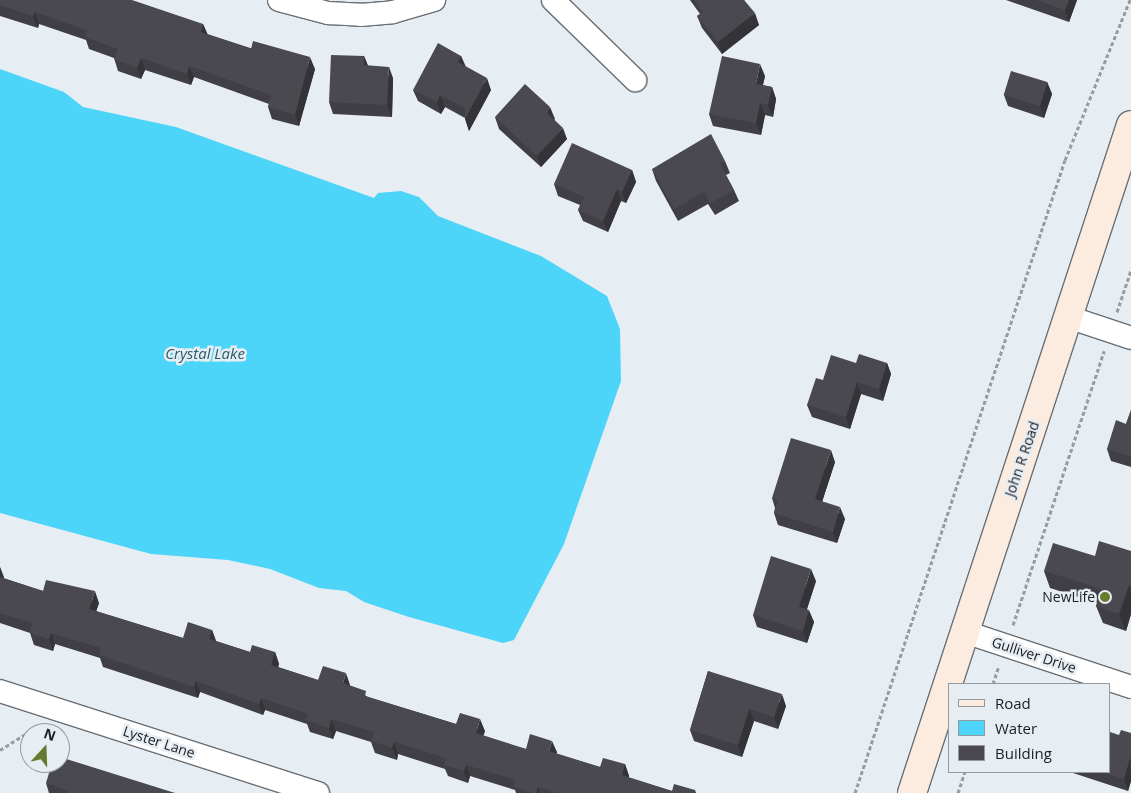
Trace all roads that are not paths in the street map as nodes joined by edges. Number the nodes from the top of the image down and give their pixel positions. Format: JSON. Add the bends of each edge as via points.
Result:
{"nodes":[{"id":1,"x":280,"y":0,"type":"edge"},
{"id":2,"x":434,"y":0,"type":"edge"},
{"id":3,"x":553,"y":0,"type":"edge"},
{"id":4,"x":635,"y":80,"type":"dead end"},
{"id":5,"x":1131,"y":125,"type":"edge"},
{"id":6,"x":1068,"y":317,"type":"junction"},
{"id":7,"x":1131,"y":338,"type":"edge"},
{"id":8,"x":965,"y":632,"type":"junction"},
{"id":9,"x":948,"y":683,"type":"edge"},
{"id":10,"x":948,"y":684,"type":"edge"},
{"id":11,"x":1131,"y":687,"type":"edge"},
{"id":12,"x":0,"y":691,"type":"edge"},
{"id":13,"x":318,"y":793,"type":"edge"},
{"id":14,"x":912,"y":793,"type":"edge"}],
"edges":[{"from":1,"to":2,"type":"street","via":[[328,13],[361,15],[393,12]]},
{"from":3,"to":4,"type":"street"},
{"from":5,"to":6,"type":"main road","name":"John R Road"},
{"from":6,"to":7,"type":"street"},
{"from":6,"to":8,"type":"main road","name":"John R Road"},
{"from":8,"to":9,"type":"main road","name":"John R Road"},
{"from":8,"to":11,"type":"street","name":"Gulliver Drive"},
{"from":10,"to":14,"type":"main road","name":"John R Road"},
{"from":12,"to":13,"type":"street","name":"Lyster Lane"}]}
